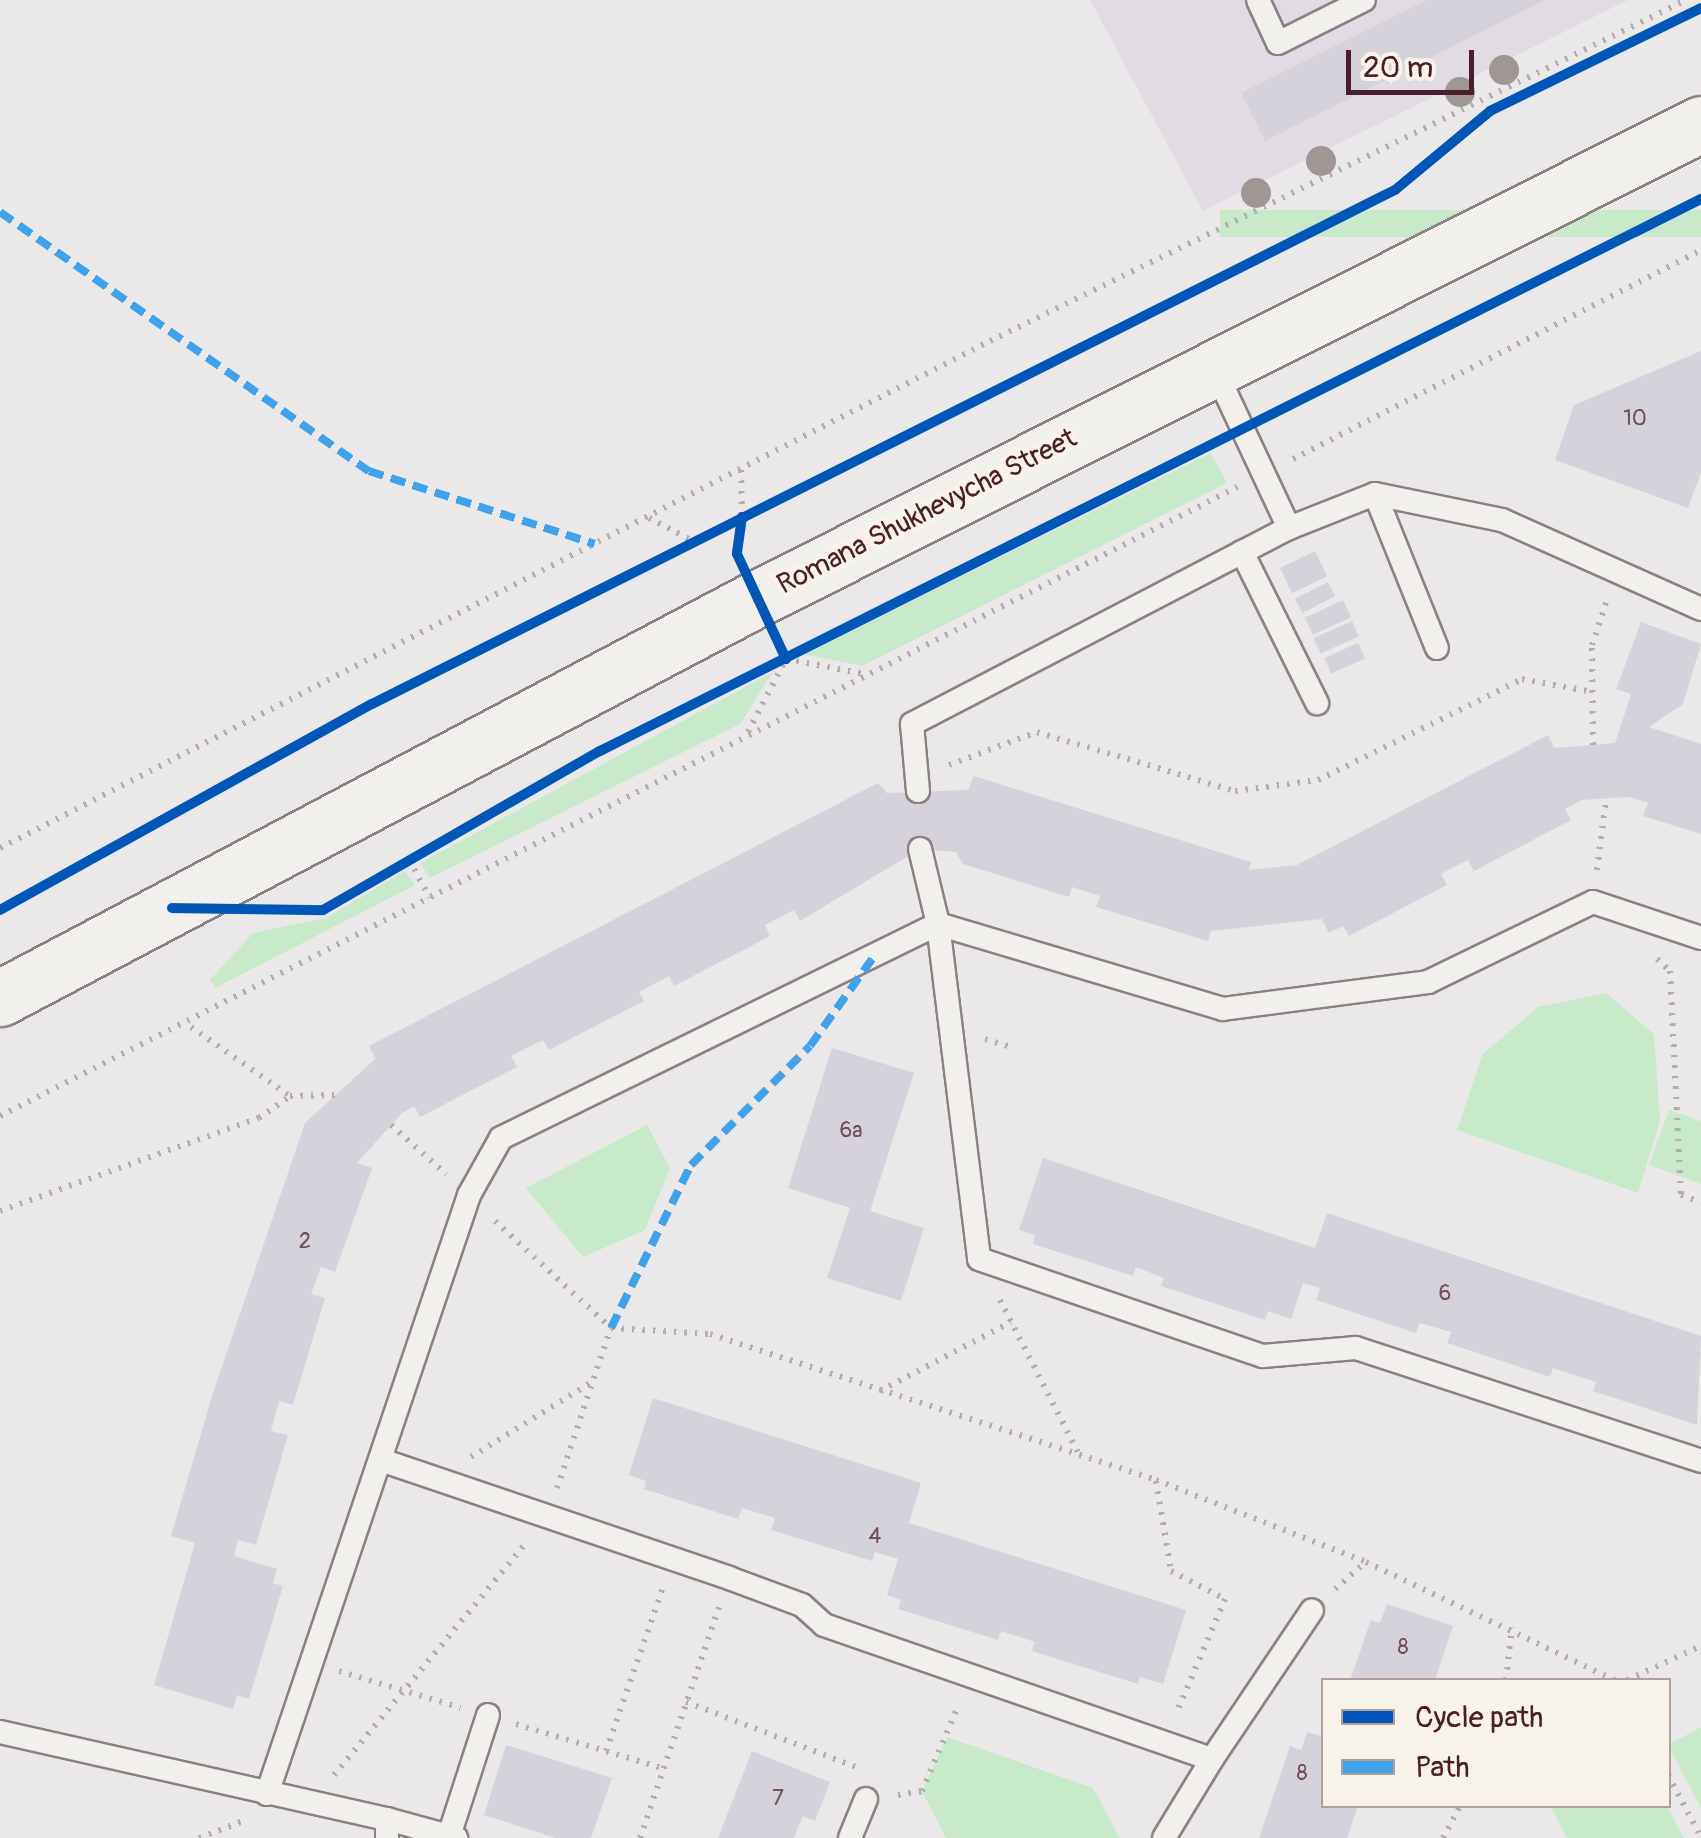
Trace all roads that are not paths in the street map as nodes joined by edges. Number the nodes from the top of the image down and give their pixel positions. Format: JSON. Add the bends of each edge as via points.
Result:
{"nodes":[{"id":1,"x":1258,"y":0,"type":"edge"},
{"id":2,"x":1364,"y":0,"type":"edge"},
{"id":3,"x":1701,"y":124,"type":"edge"},
{"id":4,"x":1213,"y":366,"type":"junction"},
{"id":5,"x":1374,"y":494,"type":"junction"},
{"id":6,"x":1288,"y":528,"type":"junction"},
{"id":7,"x":1242,"y":552,"type":"junction"},
{"id":8,"x":1701,"y":609,"type":"edge"},
{"id":9,"x":1437,"y":648,"type":"dead end"},
{"id":10,"x":1317,"y":704,"type":"dead end"},
{"id":11,"x":918,"y":784,"type":"road end"},
{"id":12,"x":920,"y":849,"type":"dead end"},
{"id":13,"x":938,"y":924,"type":"junction"},
{"id":14,"x":1701,"y":938,"type":"edge"},
{"id":15,"x":0,"y":998,"type":"edge"},
{"id":16,"x":384,"y":1461,"type":"junction"},
{"id":17,"x":1701,"y":1461,"type":"edge"},
{"id":18,"x":1312,"y":1610,"type":"dead end"},
{"id":19,"x":488,"y":1716,"type":"dead end"},
{"id":20,"x":0,"y":1732,"type":"edge"},
{"id":21,"x":1212,"y":1759,"type":"junction"},
{"id":22,"x":866,"y":1800,"type":"road end"},
{"id":23,"x":262,"y":1805,"type":"junction"},
{"id":24,"x":387,"y":1829,"type":"edge"},
{"id":25,"x":453,"y":1837,"type":"edge"},
{"id":26,"x":850,"y":1838,"type":"edge"},
{"id":27,"x":1164,"y":1838,"type":"edge"}],
"edges":[{"from":1,"to":2,"type":"lane","via":[[1278,43]]},
{"from":3,"to":4,"type":"main road","name":"Romana Shukhevycha Street"},
{"from":4,"to":6,"type":"lane"},
{"from":4,"to":15,"type":"main road","name":"Romana Shukhevycha Street"},
{"from":5,"to":6,"type":"lane"},
{"from":5,"to":8,"type":"lane","via":[[1502,520]]},
{"from":5,"to":9,"type":"lane"},
{"from":6,"to":7,"type":"lane"},
{"from":7,"to":10,"type":"lane"},
{"from":7,"to":11,"type":"lane","via":[[912,724]]},
{"from":12,"to":13,"type":"lane"},
{"from":13,"to":14,"type":"lane","via":[[1223,1009],[1428,982],[1592,902]]},
{"from":13,"to":16,"type":"lane","via":[[501,1138],[470,1195]]},
{"from":13,"to":17,"type":"lane","via":[[978,1259],[1263,1356],[1356,1348]]},
{"from":16,"to":21,"type":"lane","via":[[729,1578],[802,1605],[824,1624]]},
{"from":16,"to":23,"type":"lane"},
{"from":18,"to":21,"type":"lane"},
{"from":19,"to":25,"type":"lane"},
{"from":20,"to":23,"type":"lane"},
{"from":21,"to":27,"type":"lane"},
{"from":22,"to":26,"type":"lane"},
{"from":23,"to":24,"type":"lane","via":[[310,1804]]},
{"from":24,"to":25,"type":"lane"}]}
